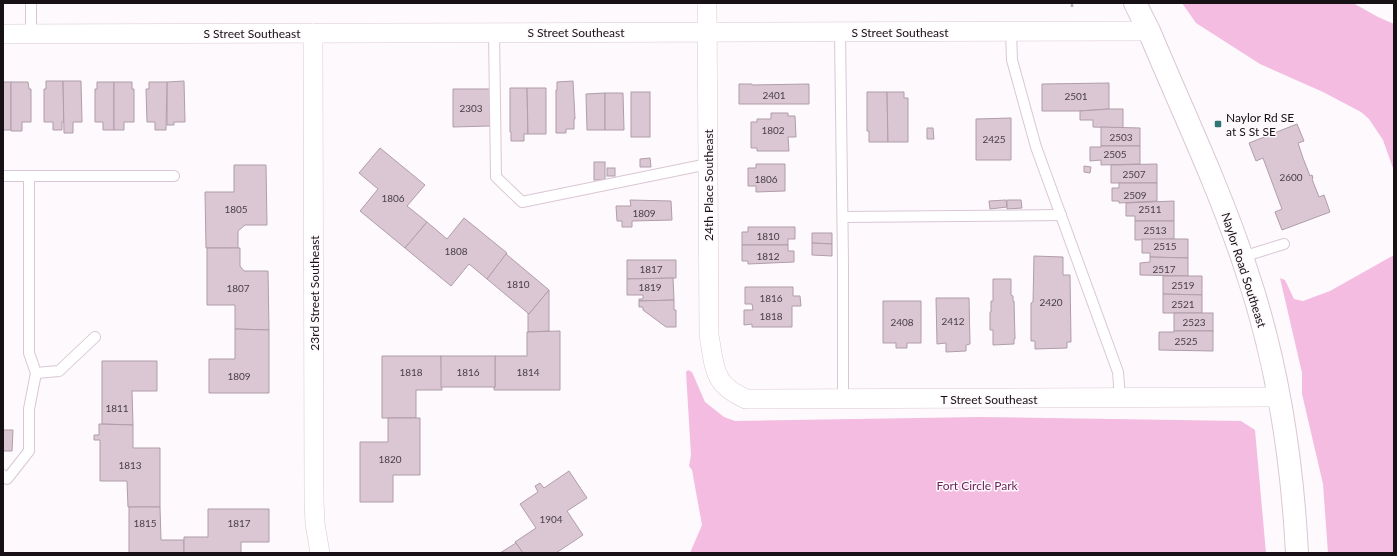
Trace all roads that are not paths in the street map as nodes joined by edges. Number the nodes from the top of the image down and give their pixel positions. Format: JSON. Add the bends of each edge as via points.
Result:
{"nodes":[{"id":1,"x":31,"y":3,"type":"edge"},
{"id":2,"x":707,"y":3,"type":"edge"},
{"id":3,"x":1135,"y":3,"type":"edge"},
{"id":4,"x":1011,"y":31,"type":"junction"},
{"id":5,"x":1149,"y":31,"type":"junction"},
{"id":6,"x":494,"y":32,"type":"junction"},
{"id":7,"x":707,"y":32,"type":"junction"},
{"id":8,"x":840,"y":32,"type":"junction"},
{"id":9,"x":313,"y":33,"type":"junction"},
{"id":10,"x":3,"y":34,"type":"edge"},
{"id":11,"x":31,"y":34,"type":"junction"},
{"id":12,"x":708,"y":164,"type":"junction"},
{"id":13,"x":3,"y":176,"type":"edge"},
{"id":14,"x":174,"y":176,"type":"dead end"},
{"id":15,"x":29,"y":177,"type":"junction"},
{"id":16,"x":1061,"y":215,"type":"junction"},
{"id":17,"x":843,"y":217,"type":"junction"},
{"id":18,"x":1284,"y":244,"type":"dead end"},
{"id":19,"x":1242,"y":257,"type":"junction"},
{"id":20,"x":95,"y":337,"type":"dead end"},
{"id":21,"x":715,"y":367,"type":"joint"},
{"id":22,"x":36,"y":373,"type":"junction"},
{"id":23,"x":1279,"y":397,"type":"junction"},
{"id":24,"x":1120,"y":398,"type":"junction"},
{"id":25,"x":843,"y":399,"type":"junction"},
{"id":26,"x":3,"y":475,"type":"edge"},
{"id":27,"x":320,"y":553,"type":"edge"},
{"id":28,"x":1297,"y":553,"type":"edge"}],
"edges":[{"from":1,"to":11,"type":"lane"},
{"from":2,"to":7,"type":"street","name":"24th Place Southeast"},
{"from":3,"to":5,"type":"street","name":"Naylor Road Southeast"},
{"from":4,"to":5,"type":"street","name":"S Street Southeast"},
{"from":4,"to":8,"type":"street","name":"S Street Southeast"},
{"from":4,"to":16,"type":"lane","via":[[1012,60],[1036,147]]},
{"from":5,"to":19,"type":"street","name":"Naylor Road Southeast","via":[[1217,189]]},
{"from":6,"to":7,"type":"street","name":"S Street Southeast"},
{"from":6,"to":9,"type":"street","name":"S Street Southeast"},
{"from":6,"to":12,"type":"lane","via":[[496,177],[522,202]]},
{"from":7,"to":8,"type":"street","name":"S Street Southeast"},
{"from":7,"to":12,"type":"street","name":"24th Place Southeast"},
{"from":8,"to":17,"type":"lane"},
{"from":9,"to":11,"type":"street","name":"S Street Southeast"},
{"from":9,"to":27,"type":"street","name":"23rd Street Southeast","via":[[314,501]]},
{"from":10,"to":11,"type":"street","name":"S Street Southeast"},
{"from":12,"to":21,"type":"street","name":"24th Place Southeast","via":[[709,335]]},
{"from":13,"to":15,"type":"lane"},
{"from":14,"to":15,"type":"lane"},
{"from":15,"to":22,"type":"lane","via":[[29,353]]},
{"from":16,"to":17,"type":"lane"},
{"from":16,"to":24,"type":"lane","via":[[1118,372]]},
{"from":17,"to":25,"type":"lane"},
{"from":18,"to":19,"type":"lane"},
{"from":19,"to":23,"type":"street","name":"Naylor Road Southeast","via":[[1264,330]]},
{"from":20,"to":22,"type":"lane","via":[[59,371]]},
{"from":21,"to":25,"type":"street","name":"T Street Southeast","via":[[719,380],[727,390],[746,399]]},
{"from":22,"to":26,"type":"lane","via":[[29,409],[29,451],[7,479]]},
{"from":23,"to":24,"type":"street","name":"T Street Southeast"},
{"from":23,"to":28,"type":"street","name":"Naylor Road Southeast","via":[[1290,470]]},
{"from":24,"to":25,"type":"street","name":"T Street Southeast"}]}
